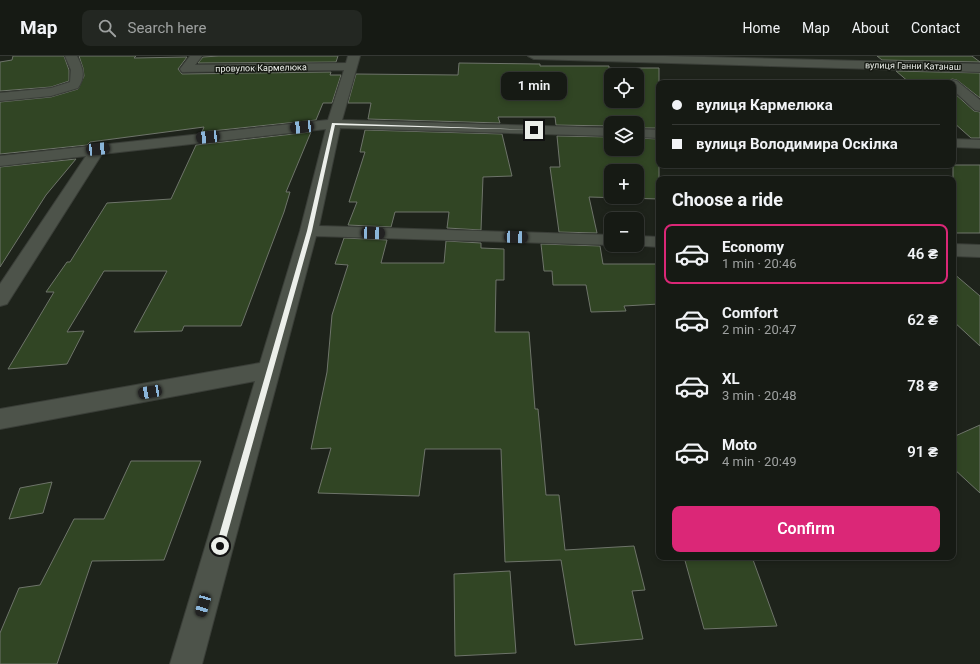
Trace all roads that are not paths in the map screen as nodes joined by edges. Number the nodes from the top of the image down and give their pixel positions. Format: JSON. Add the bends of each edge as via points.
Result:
{"nodes":[{"id":1,"x":71,"y":56,"type":"edge"},
{"id":2,"x":196,"y":56,"type":"edge"},
{"id":3,"x":534,"y":56,"type":"edge"},
{"id":4,"x":919,"y":56,"type":"edge"},
{"id":5,"x":352,"y":61,"type":"edge"},
{"id":6,"x":932,"y":67,"type":"junction"},
{"id":7,"x":980,"y":68,"type":"edge"},
{"id":8,"x":947,"y":80,"type":"edge"},
{"id":9,"x":956,"y":87,"type":"edge"},
{"id":10,"x":0,"y":97,"type":"edge"},
{"id":11,"x":980,"y":107,"type":"edge"},
{"id":12,"x":334,"y":124,"type":"junction"},
{"id":13,"x":604,"y":132,"type":"edge"},
{"id":14,"x":644,"y":133,"type":"edge"},
{"id":15,"x":656,"y":134,"type":"edge"},
{"id":16,"x":956,"y":143,"type":"edge"},
{"id":17,"x":980,"y":144,"type":"edge"},
{"id":18,"x":98,"y":149,"type":"junction"},
{"id":19,"x":0,"y":161,"type":"edge"},
{"id":20,"x":309,"y":231,"type":"junction"},
{"id":21,"x":604,"y":240,"type":"edge"},
{"id":22,"x":644,"y":241,"type":"edge"},
{"id":23,"x":656,"y":242,"type":"edge"},
{"id":24,"x":956,"y":250,"type":"edge"},
{"id":25,"x":980,"y":251,"type":"edge"},
{"id":26,"x":0,"y":299,"type":"edge"},
{"id":27,"x":270,"y":370,"type":"junction"},
{"id":28,"x":0,"y":419,"type":"edge"},
{"id":29,"x":186,"y":664,"type":"edge"}],
"edges":[{"from":1,"to":10,"type":"street","via":[[78,68],[76,83],[73,86],[58,91]]},
{"from":2,"to":5,"type":"street","name":"провулок Кармелюка","via":[[186,69]]},
{"from":3,"to":6,"type":"street","name":"вулиця Ганни Катанаш"},
{"from":4,"to":6,"type":"street"},
{"from":5,"to":12,"type":"street"},
{"from":6,"to":7,"type":"street","name":"вулиця Ганни Катанаш"},
{"from":6,"to":8,"type":"street"},
{"from":9,"to":11,"type":"street"},
{"from":12,"to":13,"type":"street"},
{"from":12,"to":18,"type":"street"},
{"from":12,"to":20,"type":"street"},
{"from":14,"to":15,"type":"street"},
{"from":16,"to":17,"type":"street"},
{"from":18,"to":19,"type":"street"},
{"from":18,"to":26,"type":"street"},
{"from":20,"to":21,"type":"street"},
{"from":20,"to":27,"type":"street"},
{"from":22,"to":23,"type":"street"},
{"from":24,"to":25,"type":"street"},
{"from":27,"to":28,"type":"street"},
{"from":27,"to":29,"type":"street"}]}
